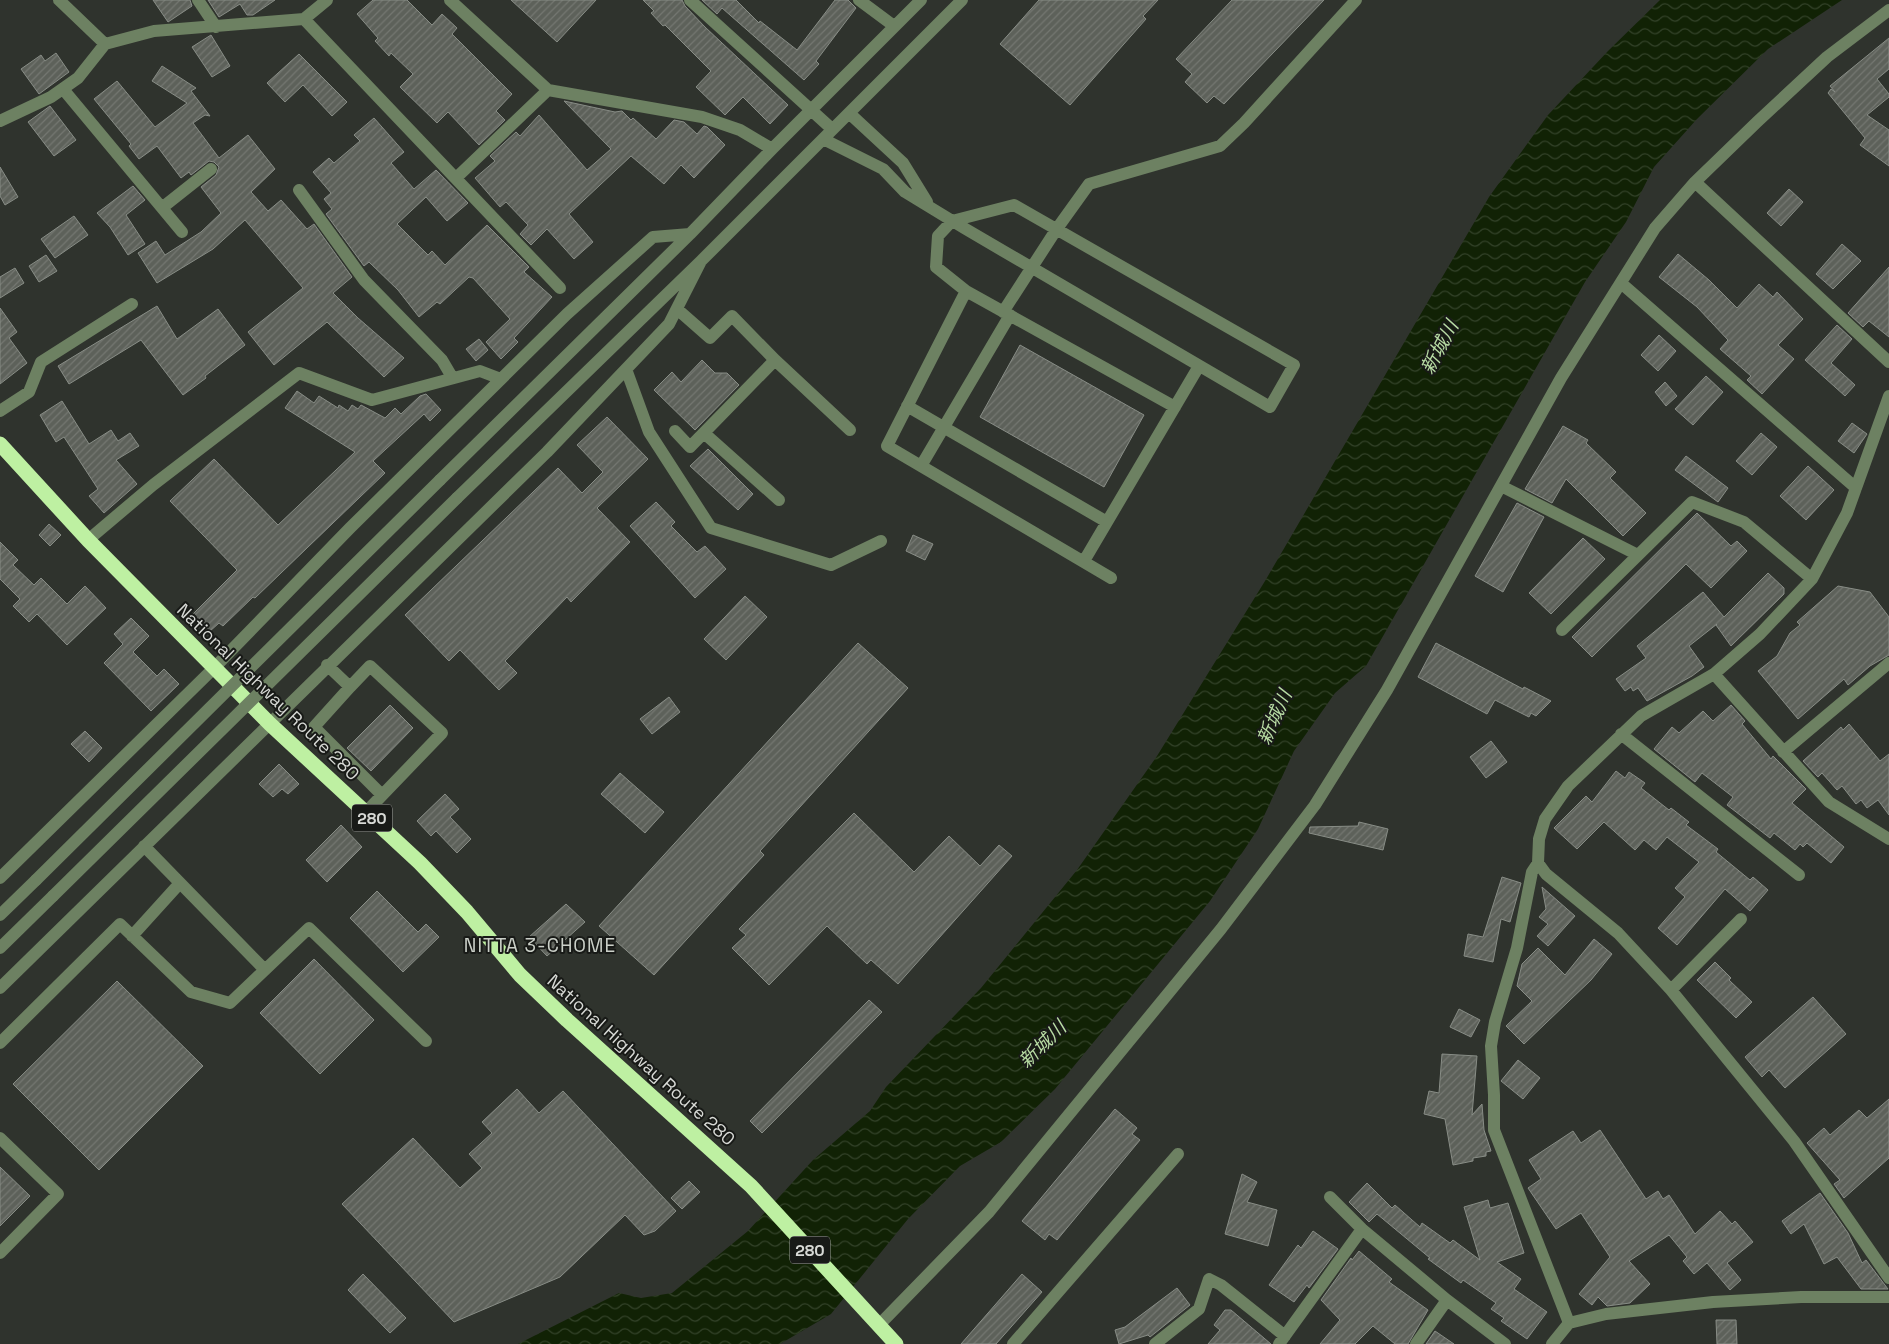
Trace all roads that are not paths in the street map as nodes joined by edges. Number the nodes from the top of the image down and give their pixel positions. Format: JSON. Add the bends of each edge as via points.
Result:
{"nodes":[{"id":1,"x":59,"y":0,"type":"edge"},
{"id":2,"x":198,"y":0,"type":"edge"},
{"id":3,"x":327,"y":0,"type":"edge"},
{"id":4,"x":450,"y":0,"type":"edge"},
{"id":5,"x":690,"y":0,"type":"edge"},
{"id":6,"x":859,"y":0,"type":"edge"},
{"id":7,"x":922,"y":0,"type":"edge"},
{"id":8,"x":962,"y":0,"type":"edge"},
{"id":9,"x":1356,"y":0,"type":"edge"},
{"id":10,"x":1889,"y":10,"type":"edge"},
{"id":11,"x":304,"y":19,"type":"junction"},
{"id":12,"x":894,"y":26,"type":"junction"},
{"id":13,"x":216,"y":27,"type":"junction"},
{"id":14,"x":105,"y":44,"type":"junction"},
{"id":15,"x":62,"y":89,"type":"junction"},
{"id":16,"x":548,"y":90,"type":"junction"},
{"id":17,"x":811,"y":110,"type":"junction"},
{"id":18,"x":849,"y":113,"type":"junction"},
{"id":19,"x":1,"y":117,"type":"edge"},
{"id":20,"x":832,"y":129,"type":"junction"},
{"id":21,"x":823,"y":139,"type":"junction"},
{"id":22,"x":772,"y":149,"type":"junction"},
{"id":23,"x":211,"y":169,"type":"dead end"},
{"id":24,"x":456,"y":178,"type":"junction"},
{"id":25,"x":1695,"y":182,"type":"junction"},
{"id":26,"x":299,"y":190,"type":"dead end"},
{"id":27,"x":929,"y":205,"type":"junction"},
{"id":28,"x":163,"y":207,"type":"junction"},
{"id":29,"x":952,"y":221,"type":"junction"},
{"id":30,"x":1056,"y":230,"type":"junction"},
{"id":31,"x":182,"y":232,"type":"dead end"},
{"id":32,"x":690,"y":234,"type":"junction"},
{"id":33,"x":701,"y":260,"type":"junction"},
{"id":34,"x":1031,"y":268,"type":"junction"},
{"id":35,"x":1621,"y":283,"type":"junction"},
{"id":36,"x":560,"y":288,"type":"dead end"},
{"id":37,"x":966,"y":291,"type":"junction"},
{"id":38,"x":132,"y":304,"type":"dead end"},
{"id":39,"x":677,"y":308,"type":"junction"},
{"id":40,"x":1007,"y":314,"type":"junction"},
{"id":41,"x":775,"y":360,"type":"junction"},
{"id":42,"x":1889,"y":362,"type":"edge"},
{"id":43,"x":1199,"y":366,"type":"junction"},
{"id":44,"x":626,"y":369,"type":"junction"},
{"id":45,"x":452,"y":377,"type":"junction"},
{"id":46,"x":501,"y":379,"type":"junction"},
{"id":47,"x":1889,"y":396,"type":"edge"},
{"id":48,"x":907,"y":406,"type":"junction"},
{"id":49,"x":1175,"y":407,"type":"junction"},
{"id":50,"x":0,"y":411,"type":"edge"},
{"id":51,"x":944,"y":427,"type":"junction"},
{"id":52,"x":850,"y":430,"type":"dead end"},
{"id":53,"x":674,"y":431,"type":"dead end"},
{"id":54,"x":704,"y":433,"type":"junction"},
{"id":55,"x":1,"y":447,"type":"edge"},
{"id":56,"x":921,"y":466,"type":"junction"},
{"id":57,"x":1501,"y":486,"type":"junction"},
{"id":58,"x":1856,"y":488,"type":"junction"},
{"id":59,"x":779,"y":500,"type":"dead end"},
{"id":60,"x":1107,"y":522,"type":"junction"},
{"id":61,"x":88,"y":540,"type":"junction"},
{"id":62,"x":881,"y":541,"type":"dead end"},
{"id":63,"x":1638,"y":555,"type":"junction"},
{"id":64,"x":1084,"y":561,"type":"junction"},
{"id":65,"x":1111,"y":578,"type":"dead end"},
{"id":66,"x":1812,"y":579,"type":"junction"},
{"id":67,"x":1562,"y":630,"type":"dead end"},
{"id":68,"x":1889,"y":663,"type":"edge"},
{"id":69,"x":327,"y":665,"type":"junction"},
{"id":70,"x":215,"y":667,"type":"junction"},
{"id":71,"x":1714,"y":674,"type":"junction"},
{"id":72,"x":350,"y":687,"type":"junction"},
{"id":73,"x":270,"y":724,"type":"junction"},
{"id":74,"x":1620,"y":734,"type":"junction"},
{"id":75,"x":1783,"y":752,"type":"junction"},
{"id":76,"x":382,"y":795,"type":"junction"},
{"id":77,"x":366,"y":812,"type":"junction"},
{"id":78,"x":1889,"y":839,"type":"edge"},
{"id":79,"x":144,"y":846,"type":"junction"},
{"id":80,"x":1538,"y":863,"type":"junction"},
{"id":81,"x":1798,"y":875,"type":"dead end"},
{"id":82,"x":0,"y":878,"type":"edge"},
{"id":83,"x":180,"y":883,"type":"junction"},
{"id":84,"x":0,"y":915,"type":"edge"},
{"id":85,"x":1741,"y":919,"type":"dead end"},
{"id":86,"x":132,"y":936,"type":"junction"},
{"id":87,"x":0,"y":948,"type":"edge"},
{"id":88,"x":265,"y":970,"type":"junction"},
{"id":89,"x":0,"y":988,"type":"edge"},
{"id":90,"x":1671,"y":990,"type":"junction"},
{"id":91,"x":426,"y":1040,"type":"dead end"},
{"id":92,"x":0,"y":1043,"type":"edge"},
{"id":93,"x":0,"y":1138,"type":"edge"},
{"id":94,"x":1178,"y":1154,"type":"dead end"},
{"id":95,"x":1330,"y":1197,"type":"dead end"},
{"id":96,"x":1362,"y":1229,"type":"junction"},
{"id":97,"x":0,"y":1252,"type":"edge"},
{"id":98,"x":1889,"y":1278,"type":"edge"},
{"id":99,"x":1889,"y":1297,"type":"edge"},
{"id":100,"x":1447,"y":1300,"type":"junction"},
{"id":101,"x":874,"y":1319,"type":"junction"},
{"id":102,"x":1568,"y":1323,"type":"junction"},
{"id":103,"x":1282,"y":1340,"type":"edge"},
{"id":104,"x":896,"y":1344,"type":"edge"},
{"id":105,"x":1013,"y":1344,"type":"edge"},
{"id":106,"x":1155,"y":1344,"type":"edge"},
{"id":107,"x":1416,"y":1344,"type":"edge"},
{"id":108,"x":1505,"y":1344,"type":"edge"},
{"id":109,"x":1552,"y":1344,"type":"edge"}],
"edges":[{"from":1,"to":14,"type":"street"},
{"from":2,"to":13,"type":"street"},
{"from":3,"to":11,"type":"street"},
{"from":4,"to":16,"type":"street"},
{"from":5,"to":17,"type":"street"},
{"from":6,"to":12,"type":"street"},
{"from":7,"to":12,"type":"street"},
{"from":8,"to":18,"type":"street"},
{"from":9,"to":30,"type":"street","via":[[1220,146],[1089,184]]},
{"from":10,"to":25,"type":"street","via":[[1827,57]]},
{"from":11,"to":13,"type":"street"},
{"from":11,"to":24,"type":"street"},
{"from":12,"to":17,"type":"street"},
{"from":13,"to":14,"type":"street","via":[[154,32]]},
{"from":14,"to":15,"type":"street","via":[[78,78]]},
{"from":15,"to":19,"type":"street","via":[[51,97]]},
{"from":15,"to":28,"type":"street"},
{"from":16,"to":22,"type":"street","via":[[702,117],[740,130]]},
{"from":16,"to":24,"type":"street"},
{"from":17,"to":20,"type":"street"},
{"from":17,"to":22,"type":"street"},
{"from":18,"to":20,"type":"street"},
{"from":18,"to":27,"type":"street","via":[[902,163]]},
{"from":20,"to":21,"type":"street"},
{"from":21,"to":27,"type":"street","via":[[883,169],[905,192]]},
{"from":21,"to":33,"type":"street"},
{"from":22,"to":32,"type":"street"},
{"from":23,"to":28,"type":"street"},
{"from":24,"to":36,"type":"street"},
{"from":25,"to":35,"type":"street","via":[[1656,228]]},
{"from":25,"to":42,"type":"street"},
{"from":26,"to":45,"type":"street","via":[[364,280],[442,360]]},
{"from":27,"to":29,"type":"street"},
{"from":28,"to":31,"type":"street"},
{"from":29,"to":30,"type":"street","via":[[1014,205]]},
{"from":29,"to":34,"type":"street"},
{"from":29,"to":37,"type":"street","via":[[938,236],[936,267]]},
{"from":30,"to":34,"type":"street"},
{"from":30,"to":43,"type":"street","via":[[1294,365],[1270,407]]},
{"from":32,"to":46,"type":"street","via":[[653,236]]},
{"from":32,"to":84,"type":"street","bridge":true},
{"from":33,"to":39,"type":"street"},
{"from":33,"to":87,"type":"street","bridge":true},
{"from":34,"to":40,"type":"street"},
{"from":34,"to":43,"type":"street"},
{"from":35,"to":57,"type":"street","via":[[1561,378]]},
{"from":35,"to":58,"type":"street"},
{"from":37,"to":40,"type":"street"},
{"from":37,"to":48,"type":"street"},
{"from":38,"to":50,"type":"street","via":[[41,362],[29,392]]},
{"from":39,"to":41,"type":"street","via":[[710,338],[732,316]]},
{"from":39,"to":44,"type":"street","via":[[669,324]]},
{"from":40,"to":49,"type":"street"},
{"from":40,"to":51,"type":"street"},
{"from":41,"to":52,"type":"street"},
{"from":41,"to":54,"type":"street"},
{"from":43,"to":49,"type":"street"},
{"from":44,"to":62,"type":"street","via":[[649,432],[711,528],[830,565]]},
{"from":44,"to":69,"type":"street","via":[[547,452]]},
{"from":45,"to":46,"type":"street","via":[[480,371]]},
{"from":45,"to":61,"type":"street","via":[[372,400],[299,374],[153,485]]},
{"from":46,"to":70,"type":"street"},
{"from":47,"to":58,"type":"street"},
{"from":48,"to":51,"type":"street"},
{"from":48,"to":56,"type":"street","via":[[886,446]]},
{"from":49,"to":60,"type":"street"},
{"from":51,"to":56,"type":"street"},
{"from":51,"to":60,"type":"street"},
{"from":53,"to":54,"type":"street","via":[[690,447]]},
{"from":54,"to":59,"type":"street"},
{"from":55,"to":61,"type":"highway","name":"National Highway Route 280","number":"280"},
{"from":56,"to":64,"type":"street"},
{"from":57,"to":63,"type":"street"},
{"from":57,"to":101,"type":"street","via":[[1387,690],[1315,805],[1221,929],[989,1212]]},
{"from":58,"to":66,"type":"street"},
{"from":60,"to":64,"type":"street"},
{"from":61,"to":70,"type":"highway","name":"National Highway Route 280","number":"280"},
{"from":63,"to":66,"type":"street","via":[[1692,502],[1744,522]]},
{"from":63,"to":67,"type":"street"},
{"from":64,"to":65,"type":"street"},
{"from":66,"to":71,"type":"street","via":[[1760,634]]},
{"from":68,"to":75,"type":"street"},
{"from":69,"to":72,"type":"street"},
{"from":69,"to":73,"type":"street"},
{"from":70,"to":73,"type":"highway","name":"National Highway Route 280","number":"280"},
{"from":70,"to":82,"type":"street"},
{"from":71,"to":74,"type":"street","via":[[1641,716]]},
{"from":71,"to":75,"type":"street"},
{"from":72,"to":76,"type":"street","via":[[314,727]]},
{"from":72,"to":76,"type":"street","via":[[370,666],[442,733]]},
{"from":73,"to":77,"type":"highway","name":"National Highway Route 280","number":"280"},
{"from":73,"to":79,"type":"street"},
{"from":74,"to":80,"type":"street","via":[[1554,803],[1539,838]]},
{"from":74,"to":81,"type":"street"},
{"from":75,"to":78,"type":"street","via":[[1830,802]]},
{"from":76,"to":77,"type":"street"},
{"from":77,"to":101,"type":"highway","name":"National Highway Route 280","number":"280","via":[[454,898],[520,975],[751,1186]]},
{"from":79,"to":83,"type":"street"},
{"from":79,"to":89,"type":"street"},
{"from":80,"to":90,"type":"street","via":[[1546,874],[1618,933]]},
{"from":80,"to":102,"type":"street","via":[[1532,872],[1517,948],[1494,1022],[1491,1046],[1494,1130]]},
{"from":83,"to":86,"type":"street"},
{"from":83,"to":88,"type":"street"},
{"from":85,"to":90,"type":"street"},
{"from":86,"to":88,"type":"street","via":[[191,992],[230,1003]]},
{"from":86,"to":92,"type":"street","via":[[120,924]]},
{"from":88,"to":91,"type":"street","via":[[310,928]]},
{"from":90,"to":98,"type":"street","via":[[1794,1141]]},
{"from":93,"to":97,"type":"street","via":[[58,1194]]},
{"from":94,"to":105,"type":"street"},
{"from":95,"to":96,"type":"street"},
{"from":96,"to":100,"type":"street"},
{"from":96,"to":103,"type":"street"},
{"from":99,"to":102,"type":"street","via":[[1713,1302],[1606,1314]]},
{"from":100,"to":107,"type":"street"},
{"from":100,"to":108,"type":"street"},
{"from":101,"to":104,"type":"highway","name":"National Highway Route 280","number":"280"},
{"from":102,"to":109,"type":"street"},
{"from":103,"to":106,"type":"street","via":[[1221,1285],[1209,1279],[1199,1308]]}]}
